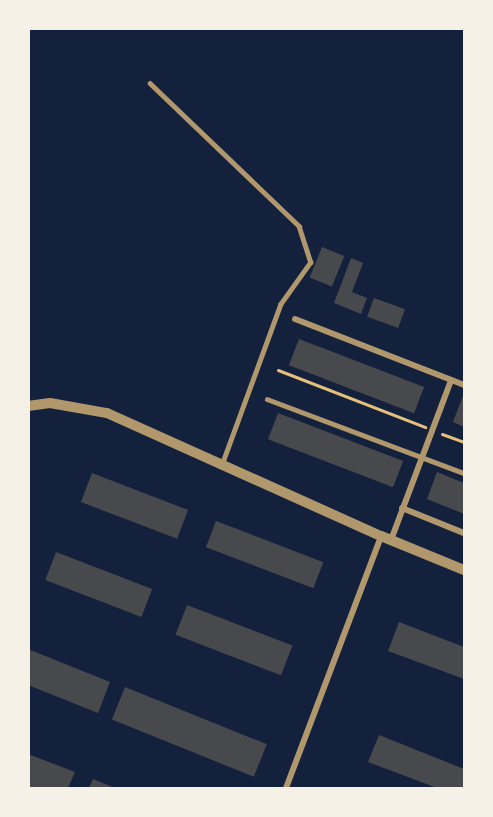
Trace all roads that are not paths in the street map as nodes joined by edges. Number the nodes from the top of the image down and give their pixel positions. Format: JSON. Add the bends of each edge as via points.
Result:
{"nodes":[{"id":1,"x":150,"y":83,"type":"dead end"},
{"id":2,"x":295,"y":320,"type":"dead end"},
{"id":3,"x":451,"y":380,"type":"junction"},
{"id":4,"x":465,"y":385,"type":"edge"},
{"id":5,"x":267,"y":399,"type":"dead end"},
{"id":6,"x":28,"y":406,"type":"edge"},
{"id":7,"x":422,"y":457,"type":"junction"},
{"id":8,"x":222,"y":465,"type":"junction"},
{"id":9,"x":465,"y":473,"type":"edge"},
{"id":10,"x":402,"y":508,"type":"junction"},
{"id":11,"x":465,"y":532,"type":"edge"},
{"id":12,"x":386,"y":538,"type":"junction"},
{"id":13,"x":465,"y":570,"type":"edge"},
{"id":14,"x":286,"y":789,"type":"edge"}],
"edges":[{"from":1,"to":8,"type":"lane","via":[[299,226],[311,262],[281,304]]},
{"from":2,"to":3,"type":"street"},
{"from":3,"to":4,"type":"street"},
{"from":3,"to":7,"type":"street"},
{"from":5,"to":7,"type":"lane"},
{"from":6,"to":8,"type":"street","via":[[50,403],[107,413]]},
{"from":7,"to":9,"type":"lane"},
{"from":7,"to":10,"type":"street"},
{"from":8,"to":12,"type":"street"},
{"from":10,"to":11,"type":"street"},
{"from":10,"to":12,"type":"street"},
{"from":12,"to":13,"type":"street"},
{"from":12,"to":14,"type":"street"}]}
